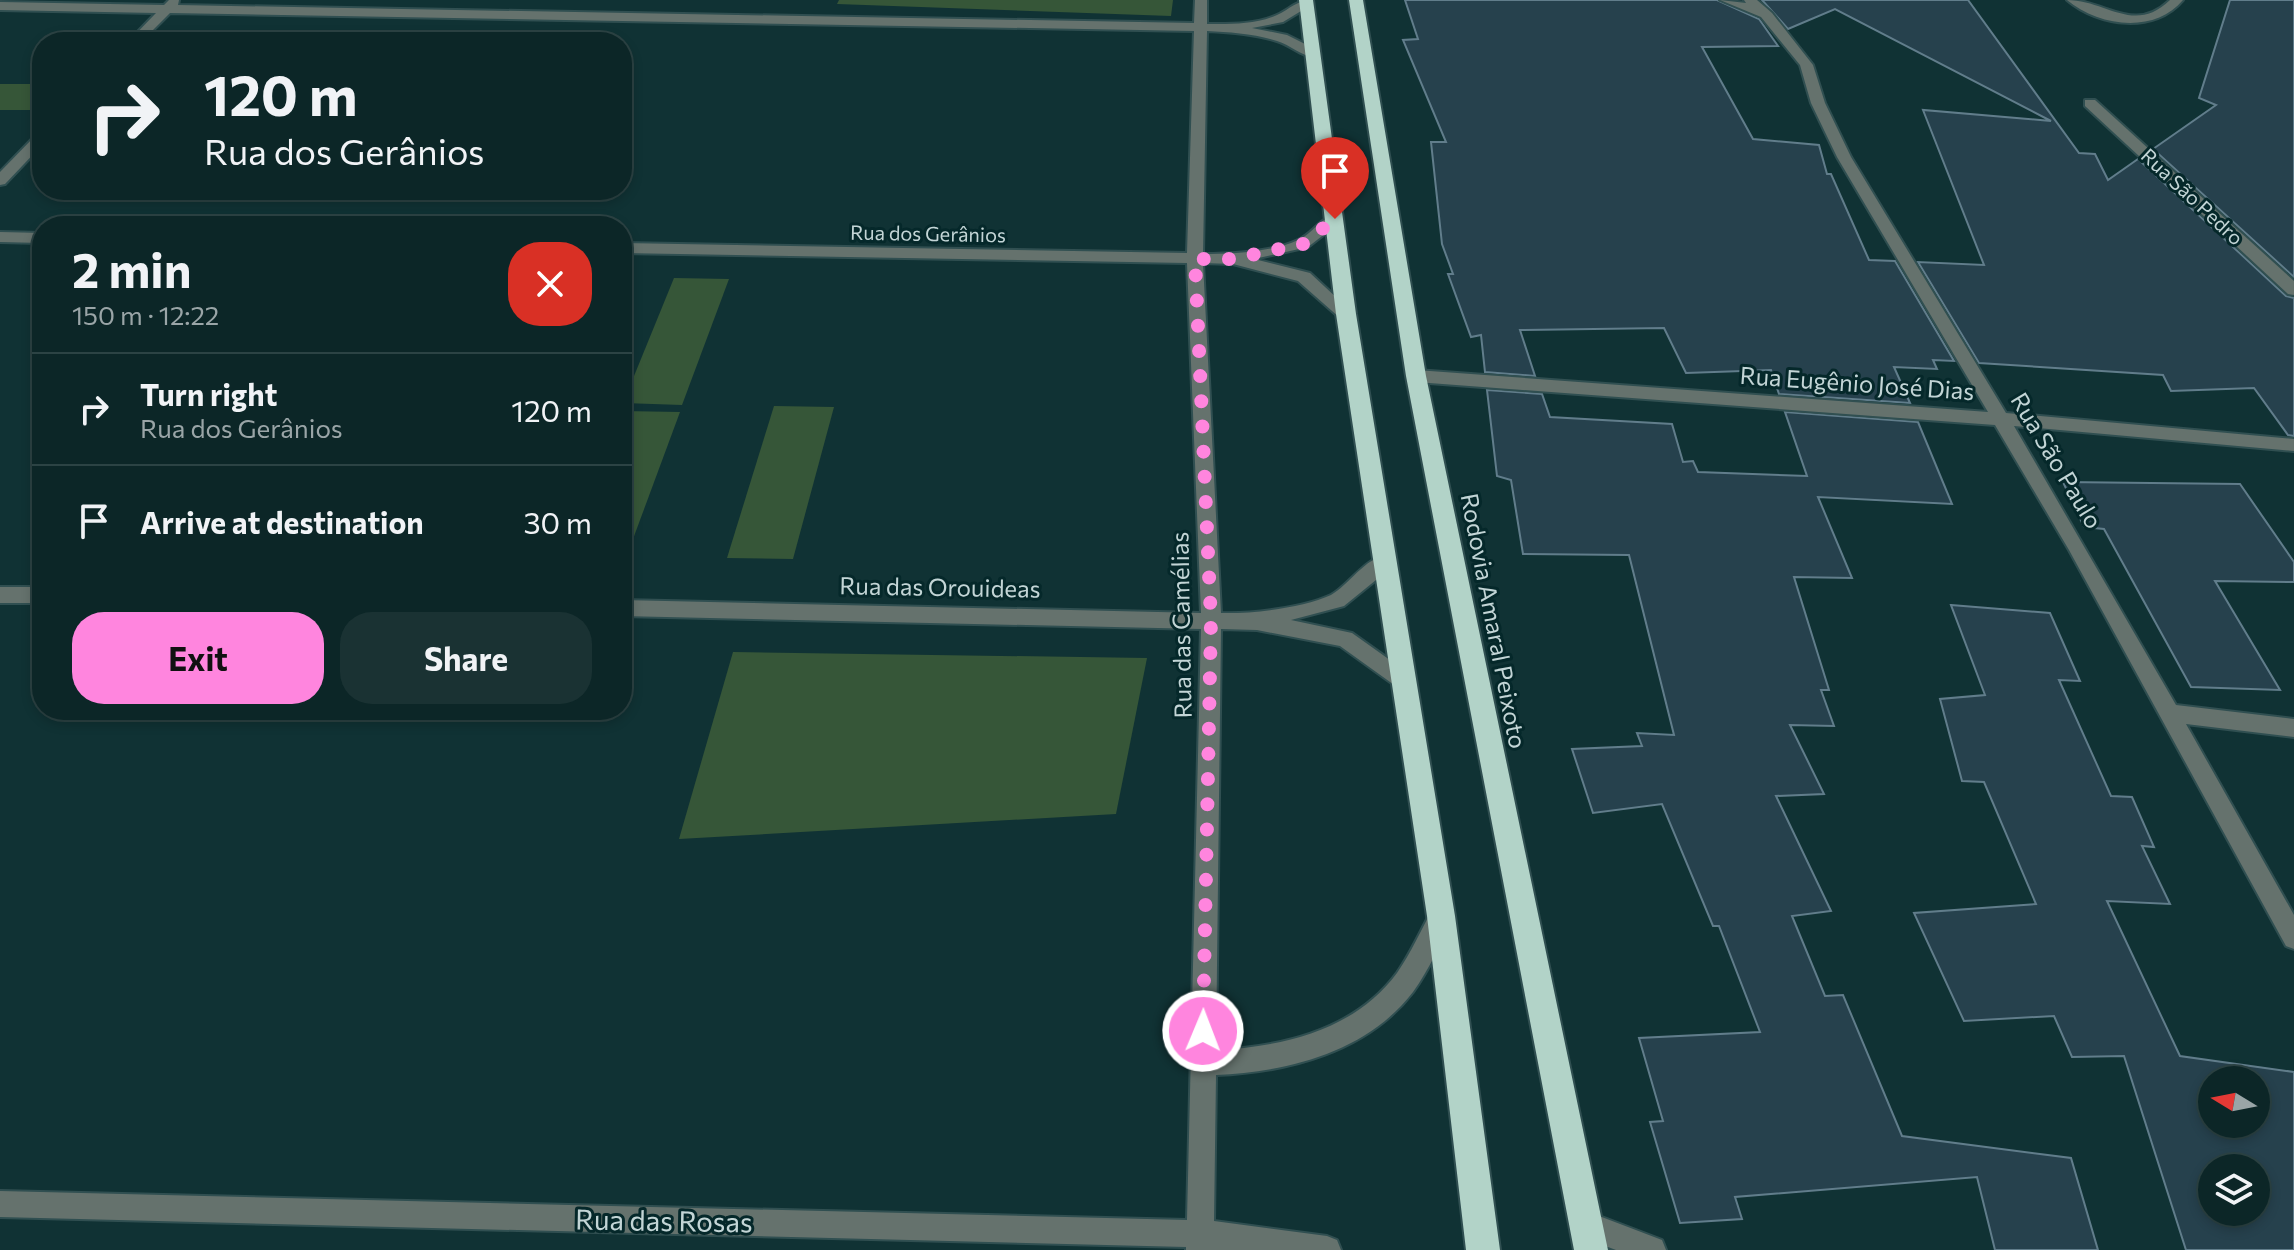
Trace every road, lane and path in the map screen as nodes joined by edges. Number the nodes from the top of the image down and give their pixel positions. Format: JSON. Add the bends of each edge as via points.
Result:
{"nodes":[{"id":1,"x":1201,"y":0,"type":"edge"},
{"id":2,"x":1356,"y":0,"type":"edge"},
{"id":3,"x":1726,"y":0,"type":"edge"},
{"id":4,"x":1750,"y":0,"type":"edge"},
{"id":5,"x":2073,"y":0,"type":"edge"},
{"id":6,"x":1306,"y":1,"type":"edge"},
{"id":7,"x":172,"y":4,"type":"edge"},
{"id":8,"x":2174,"y":4,"type":"edge"},
{"id":9,"x":0,"y":6,"type":"edge"},
{"id":10,"x":1768,"y":16,"type":"junction"},
{"id":11,"x":1201,"y":28,"type":"junction"},
{"id":12,"x":1232,"y":28,"type":"junction"},
{"id":13,"x":144,"y":32,"type":"edge"},
{"id":14,"x":1314,"y":54,"type":"junction"},
{"id":15,"x":2090,"y":103,"type":"dead end"},
{"id":16,"x":32,"y":147,"type":"edge"},
{"id":17,"x":0,"y":181,"type":"edge"},
{"id":18,"x":1335,"y":219,"type":"junction"},
{"id":19,"x":0,"y":237,"type":"edge"},
{"id":20,"x":32,"y":238,"type":"edge"},
{"id":21,"x":632,"y":248,"type":"edge"},
{"id":22,"x":1195,"y":259,"type":"junction"},
{"id":23,"x":1233,"y":259,"type":"junction"},
{"id":24,"x":2294,"y":290,"type":"edge"},
{"id":25,"x":1346,"y":314,"type":"junction"},
{"id":26,"x":1416,"y":376,"type":"junction"},
{"id":27,"x":2001,"y":419,"type":"junction"},
{"id":28,"x":2294,"y":445,"type":"edge"},
{"id":29,"x":1385,"y":562,"type":"junction"},
{"id":30,"x":0,"y":595,"type":"edge"},
{"id":31,"x":32,"y":595,"type":"edge"},
{"id":32,"x":632,"y":608,"type":"edge"},
{"id":33,"x":1211,"y":620,"type":"junction"},
{"id":34,"x":1257,"y":622,"type":"junction"},
{"id":35,"x":1404,"y":681,"type":"junction"},
{"id":36,"x":2171,"y":713,"type":"junction"},
{"id":37,"x":2294,"y":728,"type":"edge"},
{"id":38,"x":1441,"y":916,"type":"junction"},
{"id":39,"x":2294,"y":938,"type":"edge"},
{"id":40,"x":1202,"y":1063,"type":"junction"},
{"id":41,"x":0,"y":1204,"type":"edge"},
{"id":42,"x":1589,"y":1237,"type":"edge"},
{"id":43,"x":1200,"y":1242,"type":"edge"},
{"id":44,"x":1327,"y":1250,"type":"edge"},
{"id":45,"x":1483,"y":1250,"type":"edge"},
{"id":46,"x":1652,"y":1250,"type":"edge"}],
"edges":[{"from":1,"to":11,"type":"street","name":"Rua das Camélias"},
{"from":2,"to":26,"type":"highway","name":"Rodovia Amaral Peixoto"},
{"from":3,"to":10,"type":"street"},
{"from":4,"to":10,"type":"street","name":"Rua São Paulo"},
{"from":5,"to":8,"type":"street","via":[[2145,21],[2162,17]]},
{"from":6,"to":12,"type":"street","via":[[1279,19]]},
{"from":6,"to":14,"type":"highway"},
{"from":7,"to":9,"type":"street"},
{"from":7,"to":11,"type":"street"},
{"from":7,"to":13,"type":"street"},
{"from":10,"to":27,"type":"street","name":"Rua São Paulo","via":[[1806,65],[1844,157]]},
{"from":11,"to":12,"type":"street"},
{"from":11,"to":22,"type":"street","name":"Rua das Camélias"},
{"from":12,"to":14,"type":"street","via":[[1282,38]]},
{"from":14,"to":18,"type":"highway"},
{"from":15,"to":24,"type":"street","name":"Rua São Pedro"},
{"from":16,"to":17,"type":"street"},
{"from":18,"to":23,"type":"street","name":"Rua dos Gerânios","via":[[1303,244]]},
{"from":18,"to":25,"type":"highway"},
{"from":19,"to":20,"type":"street"},
{"from":21,"to":22,"type":"street","name":"Rua dos Gerânios"},
{"from":22,"to":23,"type":"street","name":"Rua dos Gerânios"},
{"from":22,"to":33,"type":"street","name":"Rua das Camélias"},
{"from":23,"to":25,"type":"street","name":"Rua dos Gerânios","via":[[1304,277]]},
{"from":25,"to":29,"type":"highway"},
{"from":26,"to":27,"type":"street","name":"Rua Eugênio José Dias"},
{"from":26,"to":42,"type":"highway","name":"Rodovia Amaral Peixoto"},
{"from":27,"to":28,"type":"street","name":"Rua Eugênio José Dias"},
{"from":27,"to":36,"type":"street","name":"Rua São Paulo"},
{"from":29,"to":34,"type":"street","name":"Rua das Orouideas","via":[[1337,601]]},
{"from":29,"to":35,"type":"highway"},
{"from":30,"to":31,"type":"street"},
{"from":32,"to":33,"type":"street","name":"Rua das Orouideas"},
{"from":33,"to":34,"type":"street","name":"Rua das Orouideas"},
{"from":33,"to":40,"type":"street","name":"Rua das Camélias"},
{"from":34,"to":35,"type":"street","name":"Rua das Orouideas","via":[[1345,639]]},
{"from":35,"to":38,"type":"highway"},
{"from":36,"to":37,"type":"street"},
{"from":36,"to":39,"type":"street","name":"Rua São Paulo"},
{"from":38,"to":40,"type":"street","via":[[1402,986],[1348,1033],[1280,1058]]},
{"from":38,"to":45,"type":"highway"},
{"from":40,"to":43,"type":"street","name":"Rua das Camélias"},
{"from":41,"to":43,"type":"street","name":"Rua das Rosas"},
{"from":42,"to":46,"type":"street"},
{"from":43,"to":44,"type":"street","name":"Rua das Rosas","via":[[1247,1237]]}]}
